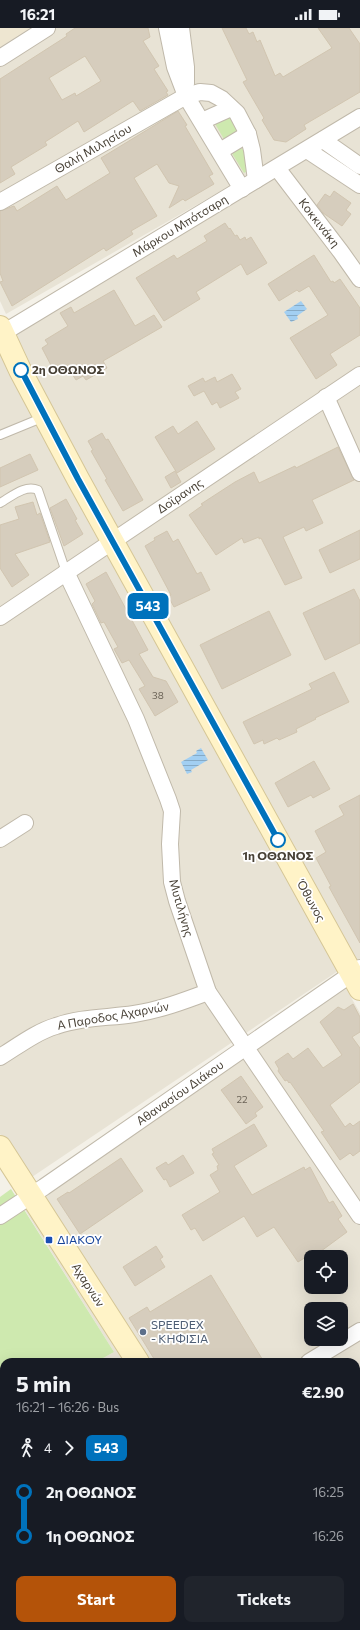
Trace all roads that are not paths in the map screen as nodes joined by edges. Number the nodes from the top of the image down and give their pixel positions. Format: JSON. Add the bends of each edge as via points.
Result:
{"nodes":[{"id":1,"x":47,"y":28,"type":"edge"},
{"id":2,"x":167,"y":28,"type":"edge"},
{"id":3,"x":181,"y":28,"type":"edge"},
{"id":4,"x":0,"y":58,"type":"edge"},
{"id":5,"x":186,"y":96,"type":"junction"},
{"id":6,"x":231,"y":108,"type":"junction"},
{"id":7,"x":360,"y":117,"type":"edge"},
{"id":8,"x":202,"y":122,"type":"junction"},
{"id":9,"x":248,"y":134,"type":"junction"},
{"id":10,"x":323,"y":140,"type":"junction"},
{"id":11,"x":307,"y":150,"type":"junction"},
{"id":12,"x":220,"y":151,"type":"junction"},
{"id":13,"x":360,"y":166,"type":"edge"},
{"id":14,"x":277,"y":168,"type":"junction"},
{"id":15,"x":256,"y":180,"type":"junction"},
{"id":16,"x":360,"y":185,"type":"edge"},
{"id":17,"x":242,"y":188,"type":"junction"},
{"id":18,"x":0,"y":202,"type":"edge"},
{"id":19,"x":360,"y":279,"type":"edge"},
{"id":20,"x":1,"y":332,"type":"edge"},
{"id":21,"x":360,"y":375,"type":"edge"},
{"id":22,"x":326,"y":397,"type":"junction"},
{"id":23,"x":45,"y":416,"type":"junction"},
{"id":24,"x":0,"y":435,"type":"edge"},
{"id":25,"x":360,"y":474,"type":"edge"},
{"id":26,"x":0,"y":503,"type":"edge"},
{"id":27,"x":112,"y":541,"type":"junction"},
{"id":28,"x":66,"y":572,"type":"junction"},
{"id":29,"x":0,"y":617,"type":"edge"},
{"id":30,"x":25,"y":823,"type":"dead end"},
{"id":31,"x":0,"y":839,"type":"edge"},
{"id":32,"x":357,"y":977,"type":"edge"},
{"id":33,"x":208,"y":992,"type":"junction"},
{"id":34,"x":245,"y":1048,"type":"junction"},
{"id":35,"x":0,"y":1057,"type":"edge"},
{"id":36,"x":0,"y":1147,"type":"edge"},
{"id":37,"x":31,"y":1195,"type":"junction"},
{"id":38,"x":0,"y":1216,"type":"edge"},
{"id":39,"x":360,"y":1216,"type":"edge"},
{"id":40,"x":360,"y":1331,"type":"edge"},
{"id":41,"x":135,"y":1358,"type":"edge"},
{"id":42,"x":316,"y":1358,"type":"edge"}],
"edges":[{"from":1,"to":4,"type":"street"},
{"from":2,"to":5,"type":"street","via":[[175,67]]},
{"from":3,"to":5,"type":"street","via":[[186,67]]},
{"from":5,"to":6,"type":"street","name":"Θαλή Μιλησίου","via":[[200,92],[211,93]]},
{"from":5,"to":8,"type":"street"},
{"from":5,"to":18,"type":"street","name":"Θαλή Μιλησίου"},
{"from":6,"to":8,"type":"street"},
{"from":6,"to":9,"type":"street","name":"Θαλή Μιλησίου","via":[[237,113]]},
{"from":7,"to":10,"type":"street","name":"Μάρκου Μπότσαρη"},
{"from":8,"to":12,"type":"street"},
{"from":9,"to":12,"type":"street"},
{"from":9,"to":15,"type":"street","name":"Θαλή Μιλησίου"},
{"from":10,"to":11,"type":"street","name":"Μάρκου Μπότσαρη"},
{"from":10,"to":13,"type":"street"},
{"from":11,"to":14,"type":"street","name":"Μάρκου Μπότσαρη"},
{"from":11,"to":16,"type":"street"},
{"from":12,"to":17,"type":"street"},
{"from":14,"to":15,"type":"street","name":"Μάρκου Μπότσαρη"},
{"from":14,"to":19,"type":"street","name":"Κοκκινάκη"},
{"from":15,"to":17,"type":"street","name":"Μάρκου Μπότσαρη"},
{"from":17,"to":20,"type":"street","name":"Μάρκου Μπότσαρη"},
{"from":20,"to":23,"type":"street","name":"Όθωνος"},
{"from":21,"to":22,"type":"street","name":"Δοϊρανης"},
{"from":22,"to":25,"type":"street"},
{"from":22,"to":27,"type":"street","name":"Δοϊρανης"},
{"from":23,"to":24,"type":"lane"},
{"from":23,"to":27,"type":"street","name":"Όθωνος"},
{"from":26,"to":28,"type":"lane","via":[[24,489],[38,490]]},
{"from":27,"to":28,"type":"street","name":"Δοϊρανης"},
{"from":27,"to":32,"type":"street","name":"Όθωνος"},
{"from":28,"to":29,"type":"street","name":"Δοϊρανης"},
{"from":28,"to":33,"type":"street","name":"Μυτιλήνης","via":[[136,719],[168,799],[172,811],[172,882]]},
{"from":30,"to":31,"type":"street"},
{"from":32,"to":34,"type":"street","name":"Αθανασίου Διάκου"},
{"from":33,"to":34,"type":"street","name":"Μυτιλήνης"},
{"from":33,"to":35,"type":"street","name":"Α Παροδος Αχαρνών","via":[[154,1010],[54,1026]]},
{"from":34,"to":37,"type":"street","name":"Αθανασίου Διάκου"},
{"from":34,"to":39,"type":"street","name":"Μυτιλήνης"},
{"from":36,"to":37,"type":"street","name":"Αχαρνών"},
{"from":37,"to":38,"type":"street","name":"Αθανασίου Διάκου"},
{"from":37,"to":41,"type":"street","name":"Αχαρνών"},
{"from":40,"to":42,"type":"street"}]}
